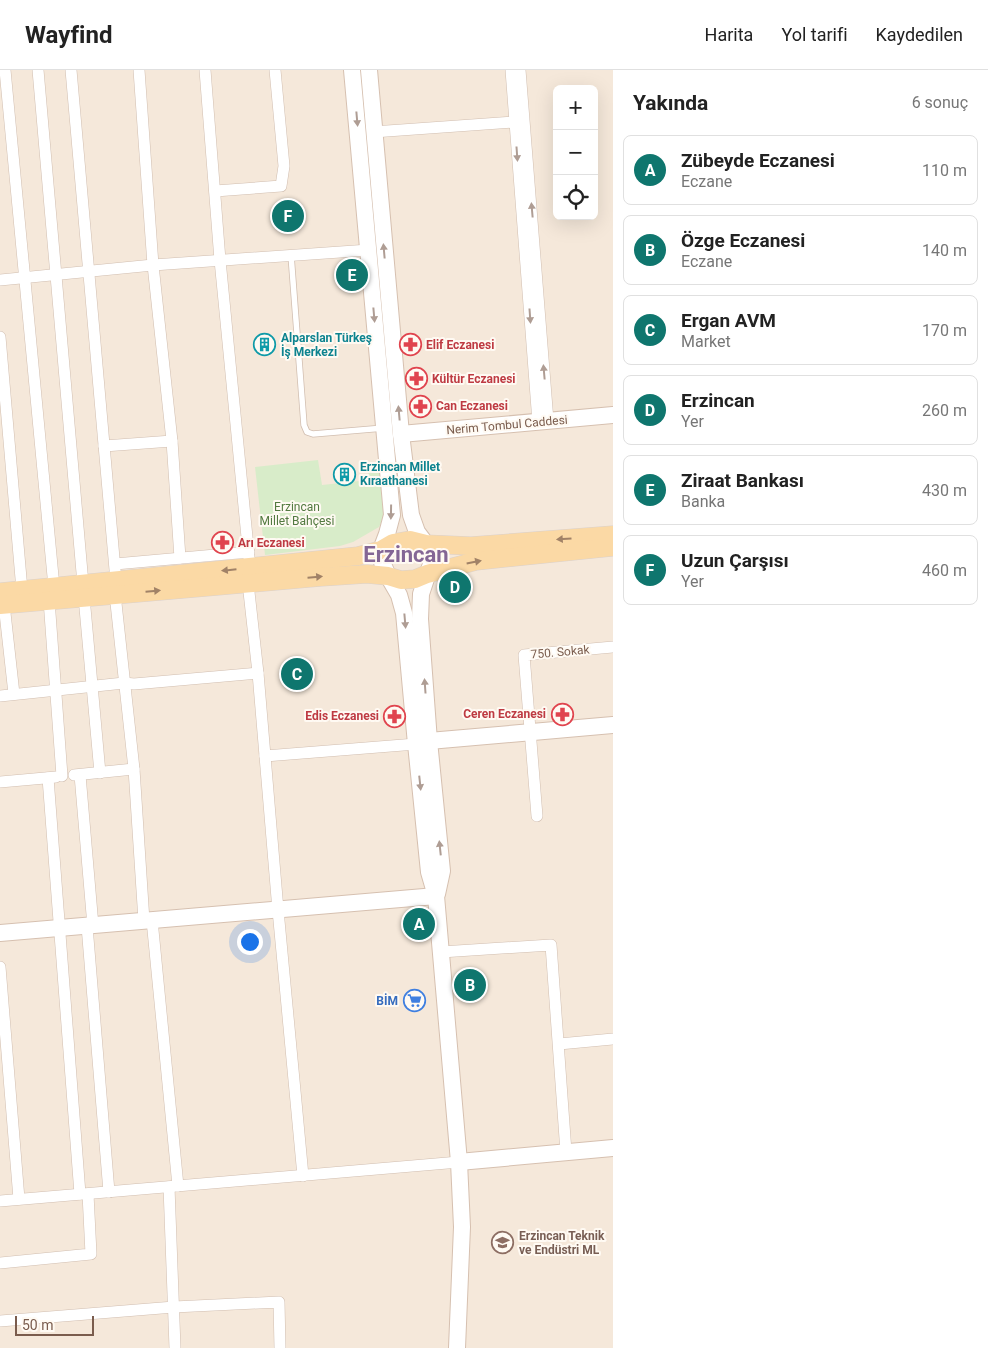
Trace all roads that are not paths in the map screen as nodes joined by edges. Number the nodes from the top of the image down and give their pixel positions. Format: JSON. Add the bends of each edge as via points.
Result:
{"nodes":[{"id":1,"x":5,"y":70,"type":"edge"},
{"id":2,"x":38,"y":70,"type":"edge"},
{"id":3,"x":71,"y":70,"type":"edge"},
{"id":4,"x":139,"y":70,"type":"edge"},
{"id":5,"x":205,"y":70,"type":"edge"},
{"id":6,"x":275,"y":70,"type":"edge"},
{"id":7,"x":352,"y":70,"type":"edge"},
{"id":8,"x":369,"y":70,"type":"edge"},
{"id":9,"x":511,"y":70,"type":"edge"},
{"id":10,"x":520,"y":70,"type":"edge"},
{"id":11,"x":515,"y":122,"type":"junction"},
{"id":12,"x":374,"y":132,"type":"junction"},
{"id":13,"x":215,"y":191,"type":"junction"},
{"id":14,"x":369,"y":250,"type":"junction"},
{"id":15,"x":291,"y":255,"type":"junction"},
{"id":16,"x":220,"y":260,"type":"junction"},
{"id":17,"x":153,"y":265,"type":"junction"},
{"id":18,"x":88,"y":272,"type":"junction"},
{"id":19,"x":56,"y":274,"type":"junction"},
{"id":20,"x":24,"y":278,"type":"junction"},
{"id":21,"x":0,"y":280,"type":"edge"},
{"id":22,"x":0,"y":337,"type":"edge"},
{"id":23,"x":613,"y":415,"type":"edge"},
{"id":24,"x":543,"y":421,"type":"junction"},
{"id":25,"x":384,"y":428,"type":"junction"},
{"id":26,"x":402,"y":434,"type":"junction"},
{"id":27,"x":172,"y":442,"type":"junction"},
{"id":28,"x":104,"y":446,"type":"junction"},
{"id":29,"x":613,"y":535,"type":"edge"},
{"id":30,"x":426,"y":544,"type":"junction"},
{"id":31,"x":613,"y":548,"type":"edge"},
{"id":32,"x":381,"y":550,"type":"junction"},
{"id":33,"x":180,"y":558,"type":"junction"},
{"id":34,"x":249,"y":568,"type":"junction"},
{"id":35,"x":427,"y":574,"type":"junction"},
{"id":36,"x":388,"y":576,"type":"junction"},
{"id":37,"x":115,"y":580,"type":"junction"},
{"id":38,"x":22,"y":590,"type":"junction"},
{"id":39,"x":83,"y":591,"type":"junction"},
{"id":40,"x":51,"y":594,"type":"junction"},
{"id":41,"x":1,"y":600,"type":"edge"},
{"id":42,"x":613,"y":647,"type":"edge"},
{"id":43,"x":258,"y":673,"type":"junction"},
{"id":44,"x":124,"y":683,"type":"junction"},
{"id":45,"x":92,"y":686,"type":"junction"},
{"id":46,"x":56,"y":690,"type":"junction"},
{"id":47,"x":14,"y":694,"type":"junction"},
{"id":48,"x":0,"y":696,"type":"edge"},
{"id":49,"x":613,"y":725,"type":"edge"},
{"id":50,"x":530,"y":732,"type":"junction"},
{"id":51,"x":422,"y":742,"type":"junction"},
{"id":52,"x":265,"y":756,"type":"junction"},
{"id":53,"x":134,"y":769,"type":"junction"},
{"id":54,"x":100,"y":773,"type":"junction"},
{"id":55,"x":80,"y":775,"type":"junction"},
{"id":56,"x":62,"y":776,"type":"junction"},
{"id":57,"x":48,"y":778,"type":"junction"},
{"id":58,"x":0,"y":782,"type":"edge"},
{"id":59,"x":537,"y":816,"type":"dead end"},
{"id":60,"x":436,"y":896,"type":"junction"},
{"id":61,"x":278,"y":910,"type":"junction"},
{"id":62,"x":148,"y":921,"type":"junction"},
{"id":63,"x":90,"y":926,"type":"junction"},
{"id":64,"x":60,"y":928,"type":"junction"},
{"id":65,"x":0,"y":933,"type":"edge"},
{"id":66,"x":441,"y":952,"type":"junction"},
{"id":67,"x":0,"y":968,"type":"edge"},
{"id":68,"x":613,"y":1039,"type":"edge"},
{"id":69,"x":559,"y":1044,"type":"junction"},
{"id":70,"x":613,"y":1148,"type":"edge"},
{"id":71,"x":566,"y":1152,"type":"junction"},
{"id":72,"x":459,"y":1162,"type":"junction"},
{"id":73,"x":303,"y":1176,"type":"junction"},
{"id":74,"x":173,"y":1186,"type":"junction"},
{"id":75,"x":109,"y":1192,"type":"junction"},
{"id":76,"x":84,"y":1194,"type":"junction"},
{"id":77,"x":19,"y":1199,"type":"junction"},
{"id":78,"x":0,"y":1201,"type":"edge"},
{"id":79,"x":0,"y":1262,"type":"edge"},
{"id":80,"x":174,"y":1307,"type":"junction"},
{"id":81,"x":0,"y":1322,"type":"edge"},
{"id":82,"x":175,"y":1348,"type":"edge"},
{"id":83,"x":280,"y":1348,"type":"edge"},
{"id":84,"x":456,"y":1348,"type":"edge"}],
"edges":[{"from":1,"to":20,"type":"street"},
{"from":2,"to":19,"type":"street"},
{"from":3,"to":18,"type":"street"},
{"from":4,"to":17,"type":"street"},
{"from":5,"to":13,"type":"street"},
{"from":6,"to":13,"type":"street","via":[[284,166],[281,186]]},
{"from":7,"to":14,"type":"main road","one_way":true},
{"from":8,"to":12,"type":"main road"},
{"from":9,"to":11,"type":"street"},
{"from":24,"to":10,"type":"street","one_way":true},
{"from":11,"to":12,"type":"street"},
{"from":11,"to":24,"type":"street","one_way":true},
{"from":26,"to":12,"type":"main road","one_way":true},
{"from":13,"to":16,"type":"street"},
{"from":14,"to":15,"type":"street"},
{"from":14,"to":25,"type":"main road","one_way":true},
{"from":15,"to":16,"type":"street"},
{"from":15,"to":25,"type":"lane","via":[[307,432]]},
{"from":16,"to":17,"type":"street"},
{"from":16,"to":34,"type":"street"},
{"from":17,"to":18,"type":"street"},
{"from":17,"to":27,"type":"street"},
{"from":18,"to":19,"type":"street"},
{"from":18,"to":28,"type":"street"},
{"from":19,"to":20,"type":"street"},
{"from":19,"to":39,"type":"street"},
{"from":20,"to":21,"type":"street"},
{"from":20,"to":40,"type":"street"},
{"from":22,"to":38,"type":"street"},
{"from":23,"to":24,"type":"main road","name":"Nerim Tombul Caddesi"},
{"from":24,"to":26,"type":"main road","name":"Nerim Tombul Caddesi"},
{"from":25,"to":32,"type":"main road","one_way":true,"via":[[392,515]]},
{"from":26,"to":30,"type":"main road","via":[[411,515]]},
{"from":27,"to":28,"type":"street"},
{"from":27,"to":33,"type":"street"},
{"from":28,"to":37,"type":"street"},
{"from":29,"to":30,"type":"main road","one_way":true,"via":[[470,546]]},
{"from":30,"to":32,"type":"main road","via":[[410,540],[393,543]]},
{"from":30,"to":35,"type":"main road","via":[[431,564]]},
{"from":35,"to":31,"type":"main road","one_way":true,"via":[[476,561]]},
{"from":32,"to":34,"type":"main road","via":[[358,556]]},
{"from":32,"to":36,"type":"main road"},
{"from":33,"to":34,"type":"street"},
{"from":33,"to":37,"type":"street"},
{"from":34,"to":36,"type":"main road","one_way":true,"via":[[321,577]]},
{"from":34,"to":37,"type":"main road"},
{"from":34,"to":43,"type":"street"},
{"from":35,"to":36,"type":"main road","via":[[401,580]]},
{"from":51,"to":35,"type":"main road","one_way":true,"via":[[420,594]]},
{"from":36,"to":51,"type":"main road","one_way":true,"via":[[399,595],[404,613]]},
{"from":37,"to":39,"type":"main road"},
{"from":37,"to":44,"type":"street"},
{"from":38,"to":40,"type":"main road"},
{"from":38,"to":41,"type":"main road"},
{"from":39,"to":40,"type":"main road"},
{"from":39,"to":45,"type":"street"},
{"from":40,"to":41,"type":"main road"},
{"from":40,"to":46,"type":"street"},
{"from":41,"to":47,"type":"street"},
{"from":42,"to":50,"type":"street","name":"750. Sokak","via":[[524,655]]},
{"from":43,"to":44,"type":"street"},
{"from":43,"to":52,"type":"street"},
{"from":44,"to":45,"type":"street"},
{"from":44,"to":53,"type":"street"},
{"from":45,"to":46,"type":"street"},
{"from":45,"to":54,"type":"street"},
{"from":46,"to":47,"type":"street"},
{"from":46,"to":56,"type":"street"},
{"from":47,"to":48,"type":"street"},
{"from":49,"to":50,"type":"main road"},
{"from":50,"to":51,"type":"main road"},
{"from":50,"to":59,"type":"street"},
{"from":51,"to":52,"type":"street"},
{"from":51,"to":60,"type":"main road","via":[[429,872]]},
{"from":52,"to":61,"type":"street"},
{"from":53,"to":54,"type":"street"},
{"from":53,"to":62,"type":"street"},
{"from":54,"to":55,"type":"street"},
{"from":55,"to":56,"type":"street"},
{"from":55,"to":63,"type":"street"},
{"from":56,"to":57,"type":"street"},
{"from":57,"to":58,"type":"street"},
{"from":57,"to":64,"type":"street"},
{"from":60,"to":61,"type":"main road"},
{"from":60,"to":66,"type":"main road"},
{"from":61,"to":62,"type":"main road"},
{"from":61,"to":73,"type":"street"},
{"from":62,"to":63,"type":"main road"},
{"from":62,"to":74,"type":"street"},
{"from":63,"to":64,"type":"main road"},
{"from":63,"to":75,"type":"street"},
{"from":64,"to":65,"type":"main road"},
{"from":64,"to":76,"type":"street"},
{"from":66,"to":69,"type":"street","via":[[551,945]]},
{"from":66,"to":72,"type":"main road"},
{"from":67,"to":77,"type":"street"},
{"from":68,"to":69,"type":"street"},
{"from":69,"to":71,"type":"street"},
{"from":70,"to":71,"type":"main road"},
{"from":71,"to":72,"type":"main road"},
{"from":72,"to":73,"type":"street"},
{"from":72,"to":84,"type":"main road","via":[[462,1227]]},
{"from":73,"to":74,"type":"street"},
{"from":74,"to":75,"type":"street"},
{"from":74,"to":80,"type":"street"},
{"from":75,"to":76,"type":"street"},
{"from":76,"to":77,"type":"street"},
{"from":76,"to":79,"type":"street","via":[[91,1254]]},
{"from":77,"to":78,"type":"street"},
{"from":80,"to":81,"type":"street"},
{"from":80,"to":82,"type":"street"},
{"from":80,"to":83,"type":"street","via":[[279,1302]]}]}
